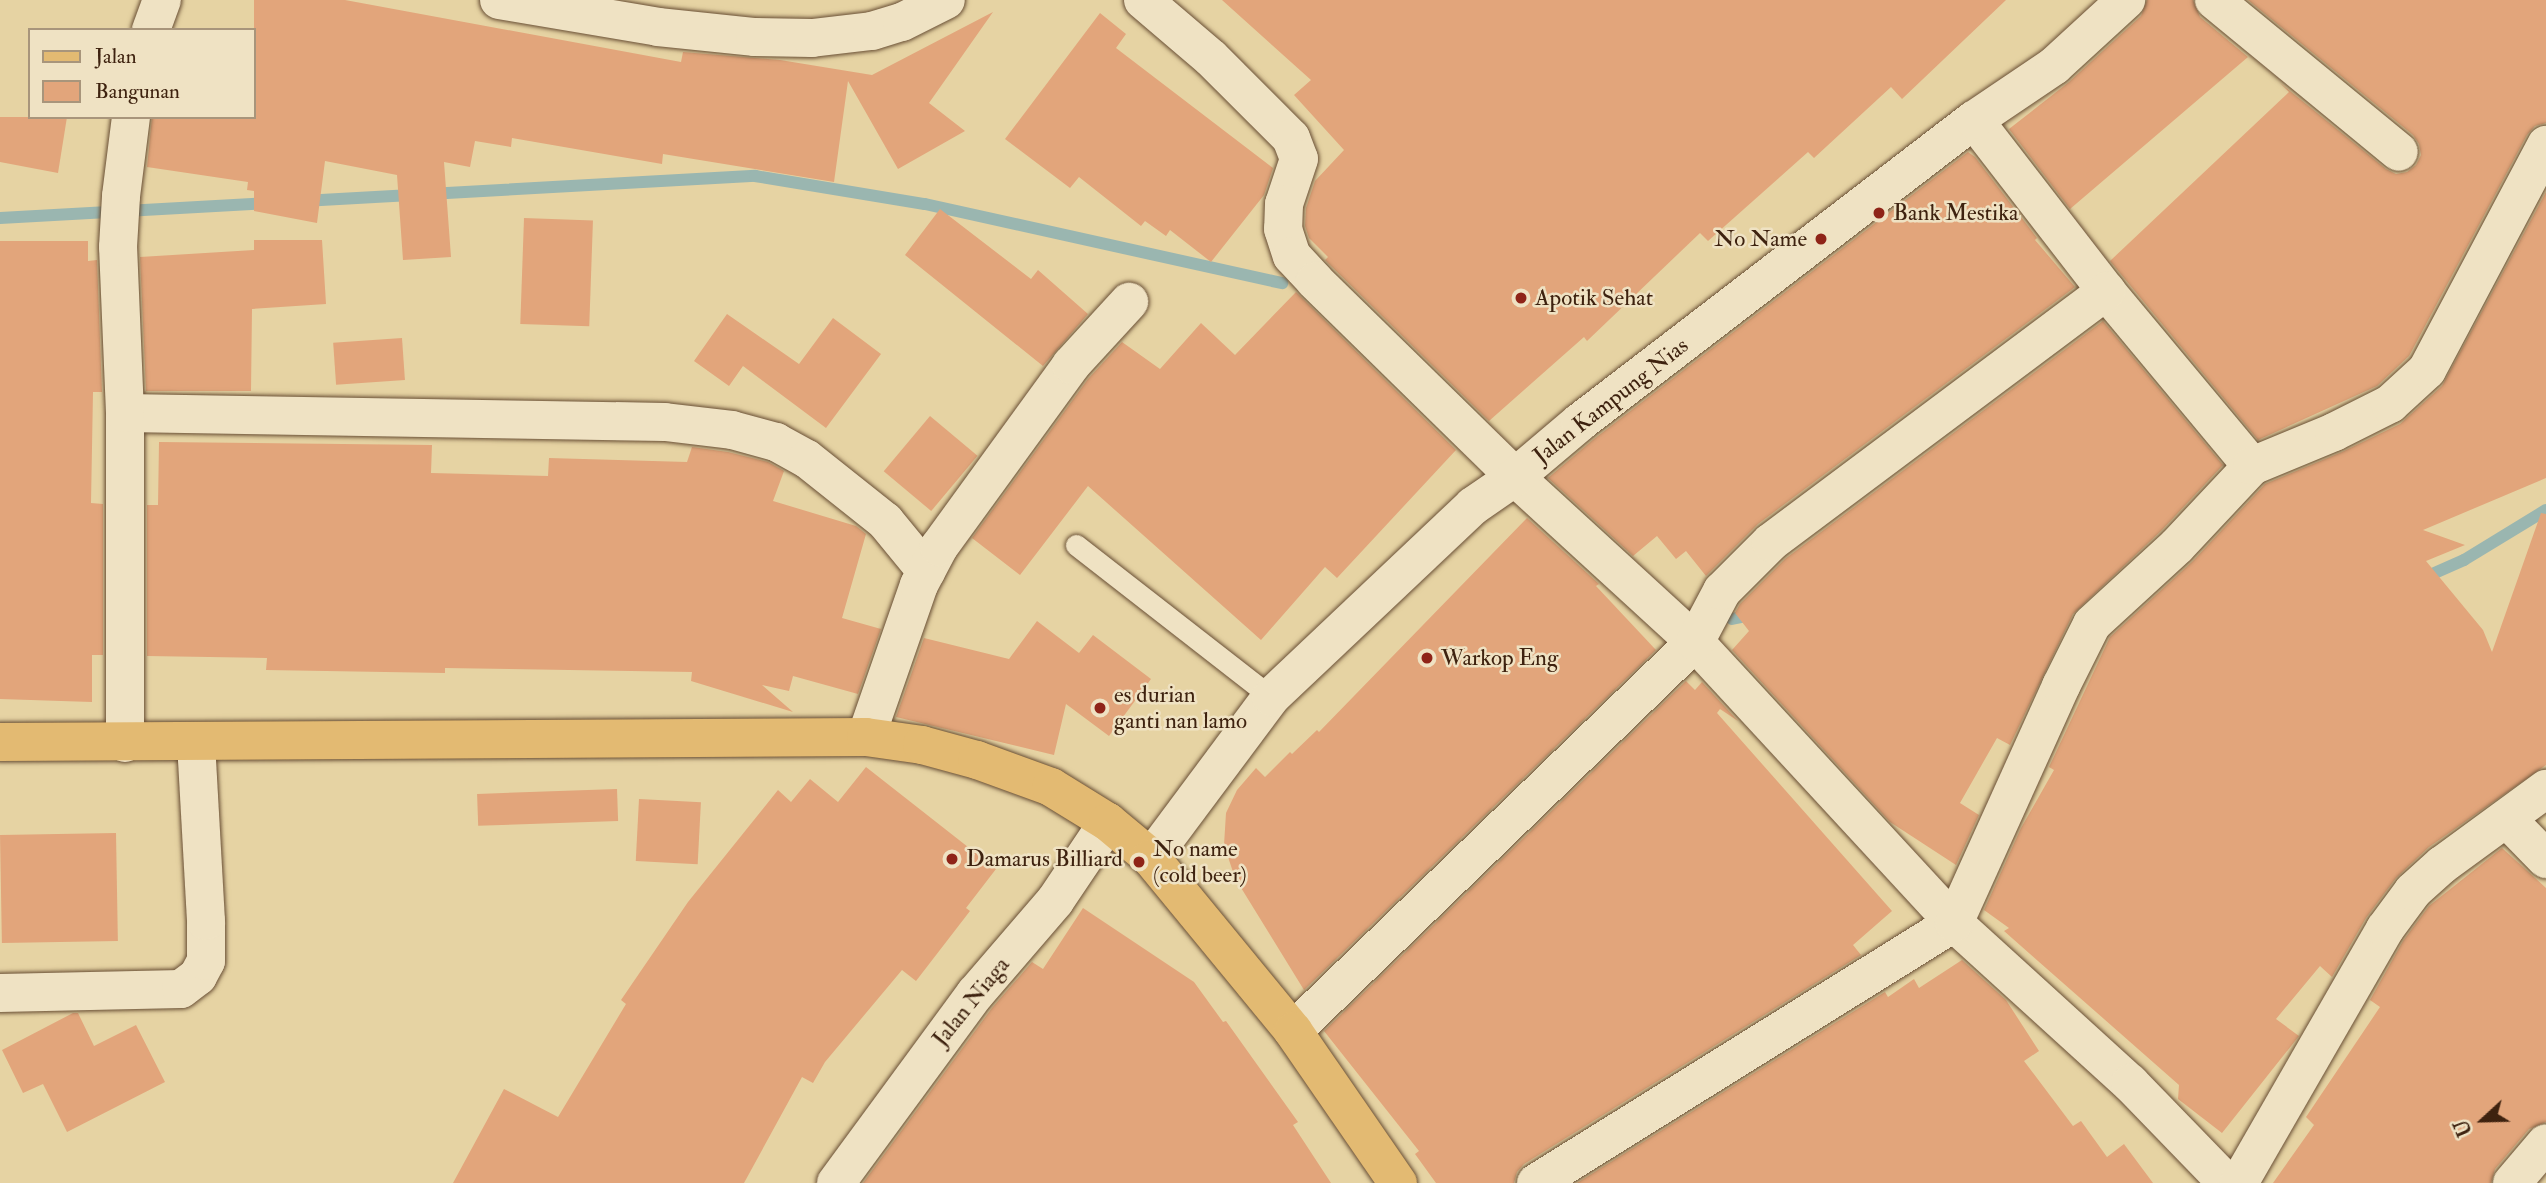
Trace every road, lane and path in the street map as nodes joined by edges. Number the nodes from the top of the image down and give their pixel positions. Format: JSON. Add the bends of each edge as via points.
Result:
{"nodes":[{"id":1,"x":162,"y":0,"type":"edge"},
{"id":2,"x":499,"y":0,"type":"edge"},
{"id":3,"x":946,"y":0,"type":"edge"},
{"id":4,"x":1143,"y":0,"type":"edge"},
{"id":5,"x":2126,"y":0,"type":"edge"},
{"id":6,"x":2214,"y":0,"type":"edge"},
{"id":7,"x":152,"y":28,"type":"edge"},
{"id":8,"x":131,"y":119,"type":"edge"},
{"id":9,"x":1974,"y":120,"type":"junction"},
{"id":10,"x":2546,"y":145,"type":"edge"},
{"id":11,"x":2399,"y":152,"type":"dead end"},
{"id":12,"x":2106,"y":291,"type":"junction"},
{"id":13,"x":1129,"y":303,"type":"dead end"},
{"id":14,"x":125,"y":413,"type":"junction"},
{"id":15,"x":2252,"y":466,"type":"junction"},
{"id":16,"x":1515,"y":477,"type":"junction"},
{"id":17,"x":1076,"y":545,"type":"dead end"},
{"id":18,"x":926,"y":571,"type":"junction"},
{"id":19,"x":1695,"y":642,"type":"junction"},
{"id":20,"x":1271,"y":697,"type":"junction"},
{"id":21,"x":866,"y":737,"type":"junction"},
{"id":22,"x":196,"y":741,"type":"junction"},
{"id":23,"x":0,"y":742,"type":"edge"},
{"id":24,"x":125,"y":743,"type":"junction"},
{"id":25,"x":2546,"y":789,"type":"edge"},
{"id":26,"x":2508,"y":819,"type":"junction"},
{"id":27,"x":1108,"y":822,"type":"junction"},
{"id":28,"x":1151,"y":858,"type":"junction"},
{"id":29,"x":2546,"y":859,"type":"edge"},
{"id":30,"x":1954,"y":923,"type":"junction"},
{"id":31,"x":0,"y":993,"type":"edge"},
{"id":32,"x":1293,"y":1031,"type":"junction"},
{"id":33,"x":2546,"y":1143,"type":"edge"},
{"id":34,"x":836,"y":1183,"type":"edge"},
{"id":35,"x":1398,"y":1183,"type":"edge"},
{"id":36,"x":1536,"y":1183,"type":"edge"},
{"id":37,"x":2227,"y":1183,"type":"edge"},
{"id":38,"x":2239,"y":1183,"type":"edge"},
{"id":39,"x":2512,"y":1183,"type":"edge"}],
"edges":[{"from":1,"to":7,"type":"street"},
{"from":2,"to":3,"type":"street","via":[[658,27],[813,38],[872,31]]},
{"from":4,"to":16,"type":"street","via":[[1211,58],[1291,138],[1299,159],[1284,204],[1283,229],[1292,256]]},
{"from":5,"to":9,"type":"street","name":"Jalan Kampung Nias","via":[[2054,66]]},
{"from":6,"to":11,"type":"street"},
{"from":8,"to":14,"type":"street","via":[[118,247]]},
{"from":9,"to":12,"type":"street"},
{"from":9,"to":16,"type":"street","name":"Jalan Kampung Nias","via":[[1580,422]]},
{"from":10,"to":15,"type":"street","via":[[2427,370],[2390,404]]},
{"from":12,"to":15,"type":"street"},
{"from":12,"to":19,"type":"street","via":[[1770,542],[1722,591]]},
{"from":13,"to":18,"type":"street","via":[[1071,365],[955,522]]},
{"from":14,"to":18,"type":"street","via":[[665,422],[732,430],[776,442],[807,458],[885,521]]},
{"from":14,"to":24,"type":"street"},
{"from":15,"to":30,"type":"street","via":[[2177,546],[2092,624]]},
{"from":16,"to":19,"type":"street"},
{"from":16,"to":20,"type":"street","name":"Jalan Kampung Nias","via":[[1473,506]]},
{"from":17,"to":20,"type":"lane"},
{"from":18,"to":21,"type":"street"},
{"from":19,"to":30,"type":"street"},
{"from":19,"to":32,"type":"street"},
{"from":20,"to":28,"type":"street","name":"Jalan Kampung Nias"},
{"from":21,"to":22,"type":"main road"},
{"from":21,"to":27,"type":"main road","via":[[922,745],[1051,786]]},
{"from":22,"to":24,"type":"main road"},
{"from":22,"to":31,"type":"street","via":[[206,921],[206,961],[198,976],[181,989]]},
{"from":23,"to":24,"type":"main road"},
{"from":25,"to":26,"type":"street"},
{"from":26,"to":29,"type":"street"},
{"from":26,"to":38,"type":"street","via":[[2413,891],[2378,939]]},
{"from":27,"to":28,"type":"main road"},
{"from":27,"to":34,"type":"street","name":"Jalan Niaga","via":[[1055,901],[975,994]]},
{"from":28,"to":32,"type":"main road"},
{"from":30,"to":36,"type":"street"},
{"from":30,"to":37,"type":"street","via":[[2130,1083]]},
{"from":32,"to":35,"type":"main road"},
{"from":33,"to":39,"type":"street"}]}
